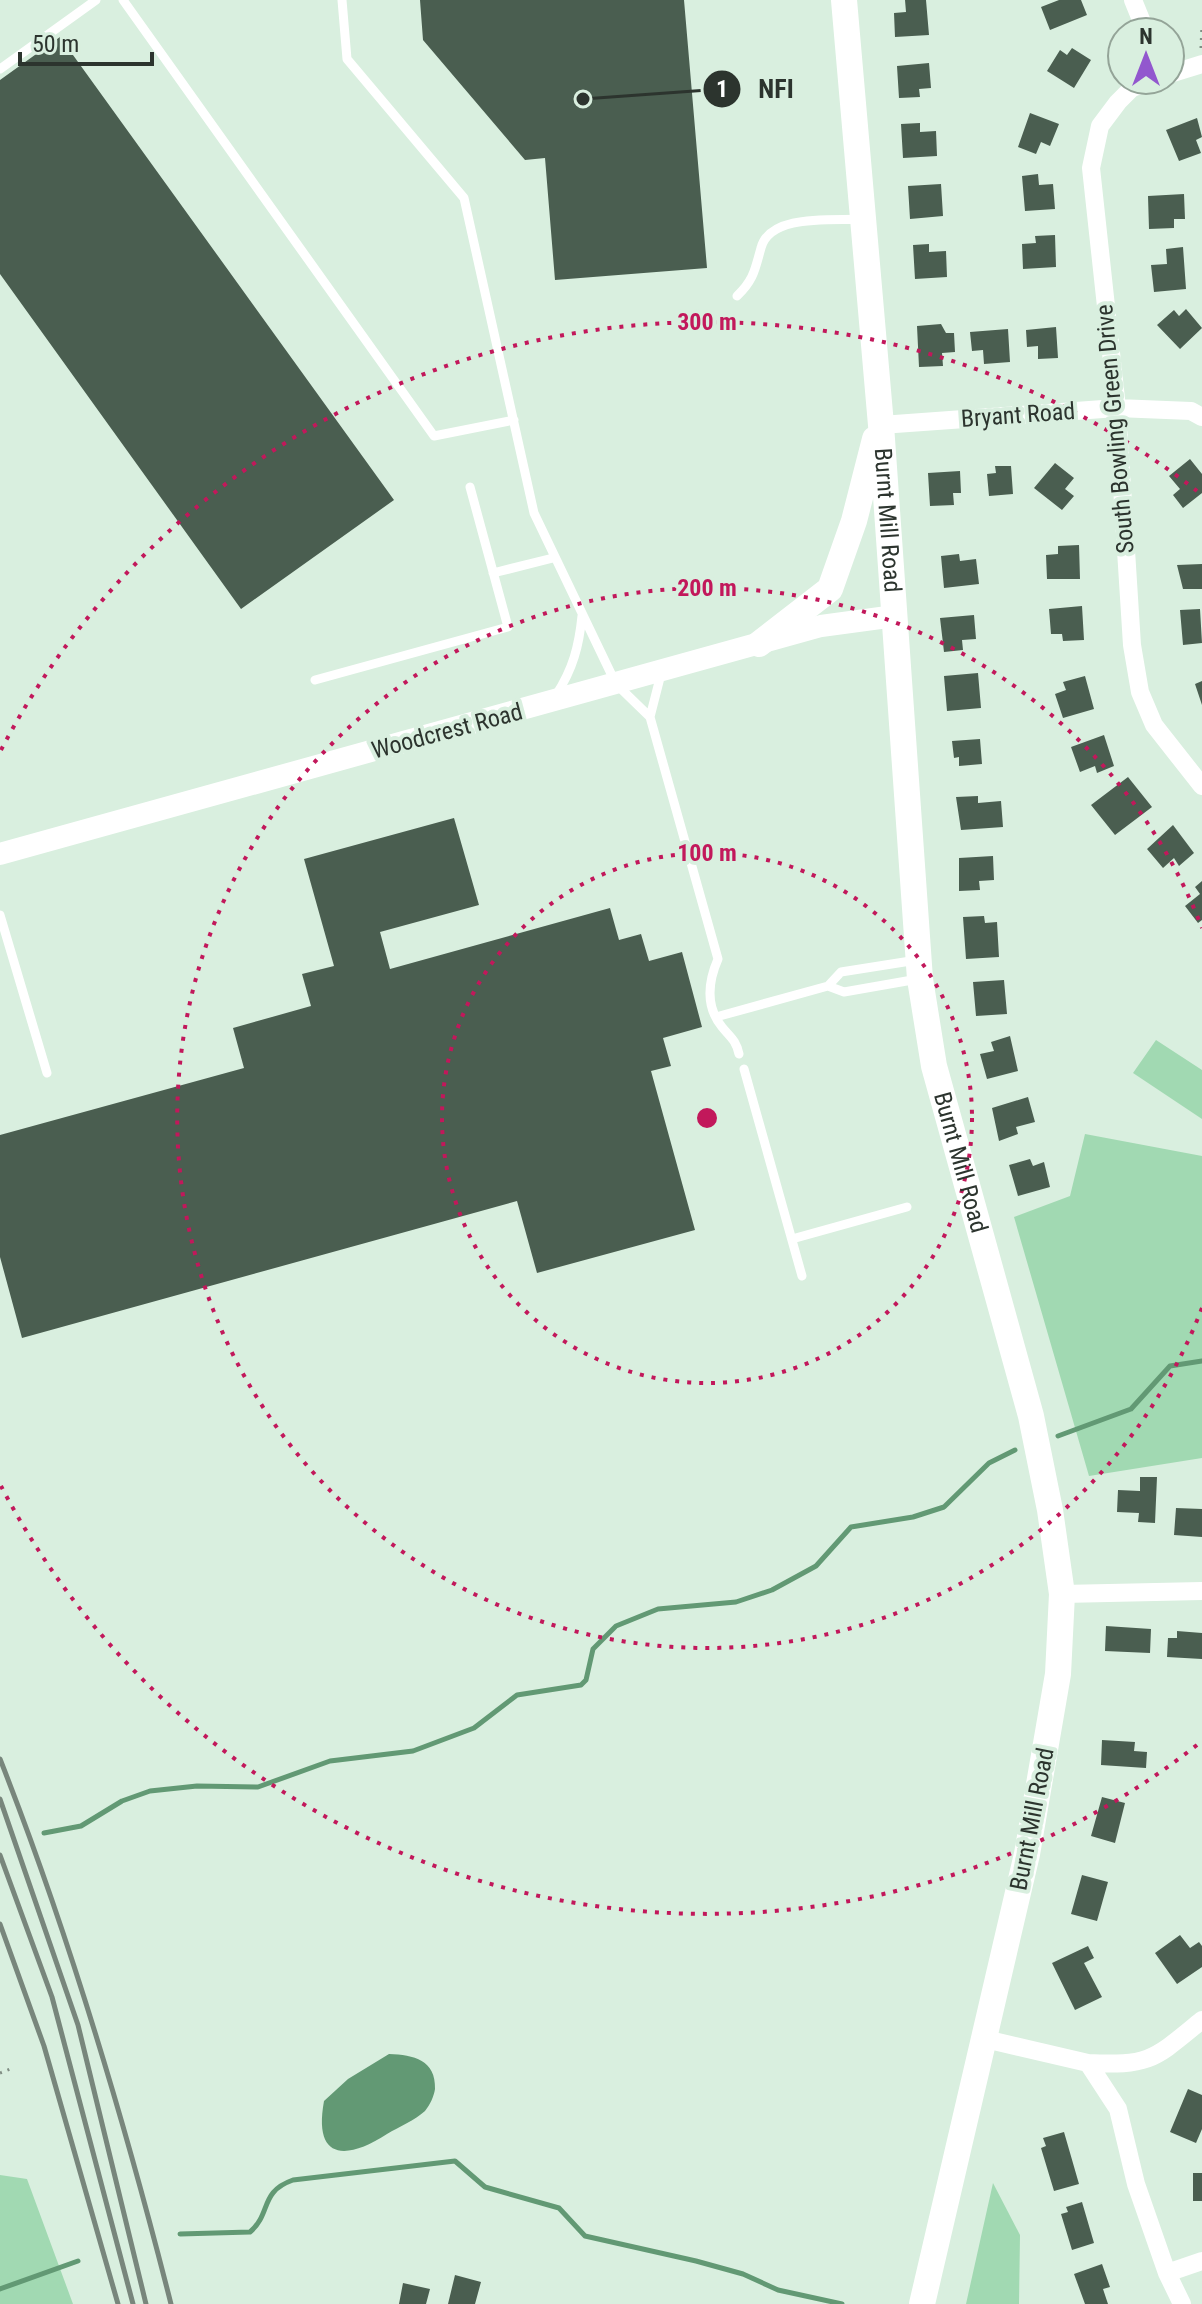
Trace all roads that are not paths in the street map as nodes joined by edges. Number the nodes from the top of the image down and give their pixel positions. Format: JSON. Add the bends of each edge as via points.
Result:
{"nodes":[{"id":1,"x":96,"y":0,"type":"edge"},
{"id":2,"x":123,"y":0,"type":"edge"},
{"id":3,"x":342,"y":0,"type":"edge"},
{"id":4,"x":844,"y":0,"type":"edge"},
{"id":5,"x":0,"y":69,"type":"edge"},
{"id":6,"x":1124,"y":96,"type":"edge"},
{"id":7,"x":863,"y":219,"type":"junction"},
{"id":8,"x":737,"y":296,"type":"dead end"},
{"id":9,"x":1117,"y":408,"type":"junction"},
{"id":10,"x":1202,"y":417,"type":"edge"},
{"id":11,"x":514,"y":420,"type":"junction"},
{"id":12,"x":881,"y":425,"type":"junction"},
{"id":13,"x":470,"y":487,"type":"dead end"},
{"id":14,"x":553,"y":558,"type":"junction"},
{"id":15,"x":493,"y":573,"type":"junction"},
{"id":16,"x":582,"y":612,"type":"junction"},
{"id":17,"x":895,"y":616,"type":"junction"},
{"id":18,"x":759,"y":644,"type":"junction"},
{"id":19,"x":662,"y":671,"type":"junction"},
{"id":20,"x":315,"y":680,"type":"dead end"},
{"id":21,"x":616,"y":684,"type":"junction"},
{"id":22,"x":552,"y":702,"type":"junction"},
{"id":23,"x":650,"y":717,"type":"junction"},
{"id":24,"x":1202,"y":786,"type":"edge"},
{"id":25,"x":0,"y":854,"type":"edge"},
{"id":26,"x":0,"y":915,"type":"edge"},
{"id":27,"x":919,"y":969,"type":"junction"},
{"id":28,"x":828,"y":986,"type":"junction"},
{"id":29,"x":716,"y":1017,"type":"junction"},
{"id":30,"x":739,"y":1054,"type":"dead end"},
{"id":31,"x":744,"y":1069,"type":"dead end"},
{"id":32,"x":47,"y":1073,"type":"dead end"},
{"id":33,"x":907,"y":1207,"type":"dead end"},
{"id":34,"x":792,"y":1239,"type":"junction"},
{"id":35,"x":802,"y":1276,"type":"dead end"},
{"id":36,"x":1202,"y":1591,"type":"edge"},
{"id":37,"x":1062,"y":1594,"type":"junction"},
{"id":38,"x":1202,"y":2020,"type":"edge"},
{"id":39,"x":985,"y":2039,"type":"junction"},
{"id":40,"x":1088,"y":2063,"type":"junction"},
{"id":41,"x":1202,"y":2261,"type":"edge"},
{"id":42,"x":1167,"y":2273,"type":"junction"},
{"id":43,"x":922,"y":2304,"type":"edge"},
{"id":44,"x":1182,"y":2304,"type":"edge"}],
"edges":[{"from":1,"to":5,"type":"lane"},
{"from":2,"to":11,"type":"lane","via":[[434,436]]},
{"from":3,"to":11,"type":"lane","via":[[347,59],[464,198]]},
{"from":4,"to":7,"type":"main road","name":"Burnt Mill Road"},
{"from":6,"to":9,"type":"street","name":"South Bowling Green Drive","via":[[1100,126],[1091,168]]},
{"from":7,"to":8,"type":"lane","via":[[800,223],[771,231],[750,283]]},
{"from":7,"to":12,"type":"main road","name":"Burnt Mill Road"},
{"from":9,"to":10,"type":"street","name":"Bryant Road","via":[[1191,411]]},
{"from":9,"to":12,"type":"street","name":"Bryant Road"},
{"from":9,"to":24,"type":"street","name":"South Bowling Green Drive","via":[[1132,645],[1140,692],[1154,725]]},
{"from":11,"to":14,"type":"lane","via":[[534,513]]},
{"from":12,"to":17,"type":"main road","name":"Burnt Mill Road"},
{"from":12,"to":18,"type":"main road","via":[[830,589]]},
{"from":13,"to":15,"type":"lane"},
{"from":14,"to":15,"type":"lane"},
{"from":14,"to":16,"type":"lane"},
{"from":15,"to":20,"type":"lane","via":[[508,627]]},
{"from":16,"to":21,"type":"lane"},
{"from":16,"to":22,"type":"lane","via":[[569,675]]},
{"from":17,"to":18,"type":"street","name":"Woodcrest Road","via":[[821,626]]},
{"from":17,"to":27,"type":"main road","name":"Burnt Mill Road"},
{"from":18,"to":19,"type":"street","name":"Woodcrest Road"},
{"from":19,"to":21,"type":"street","name":"Woodcrest Road"},
{"from":19,"to":23,"type":"lane"},
{"from":21,"to":22,"type":"street","name":"Woodcrest Road"},
{"from":21,"to":23,"type":"lane"},
{"from":22,"to":25,"type":"street","name":"Woodcrest Road"},
{"from":23,"to":29,"type":"lane","via":[[718,959],[709,994]]},
{"from":26,"to":32,"type":"lane"},
{"from":27,"to":28,"type":"lane","via":[[844,992]]},
{"from":27,"to":28,"type":"lane","via":[[841,972]]},
{"from":27,"to":37,"type":"main road","name":"Burnt Mill Road","via":[[938,1080],[1031,1416]]},
{"from":28,"to":29,"type":"lane"},
{"from":29,"to":30,"type":"lane","via":[[736,1040]]},
{"from":31,"to":34,"type":"lane"},
{"from":33,"to":34,"type":"lane"},
{"from":34,"to":35,"type":"lane"},
{"from":36,"to":37,"type":"street"},
{"from":37,"to":39,"type":"main road","name":"Burnt Mill Road","via":[[1058,1674],[1027,1854]]},
{"from":38,"to":40,"type":"street","via":[[1160,2054],[1131,2065]]},
{"from":39,"to":40,"type":"street"},
{"from":39,"to":43,"type":"main road","name":"Burnt Mill Road"},
{"from":40,"to":42,"type":"street","via":[[1118,2109],[1136,2184]]},
{"from":41,"to":42,"type":"street"},
{"from":42,"to":44,"type":"street"}]}
